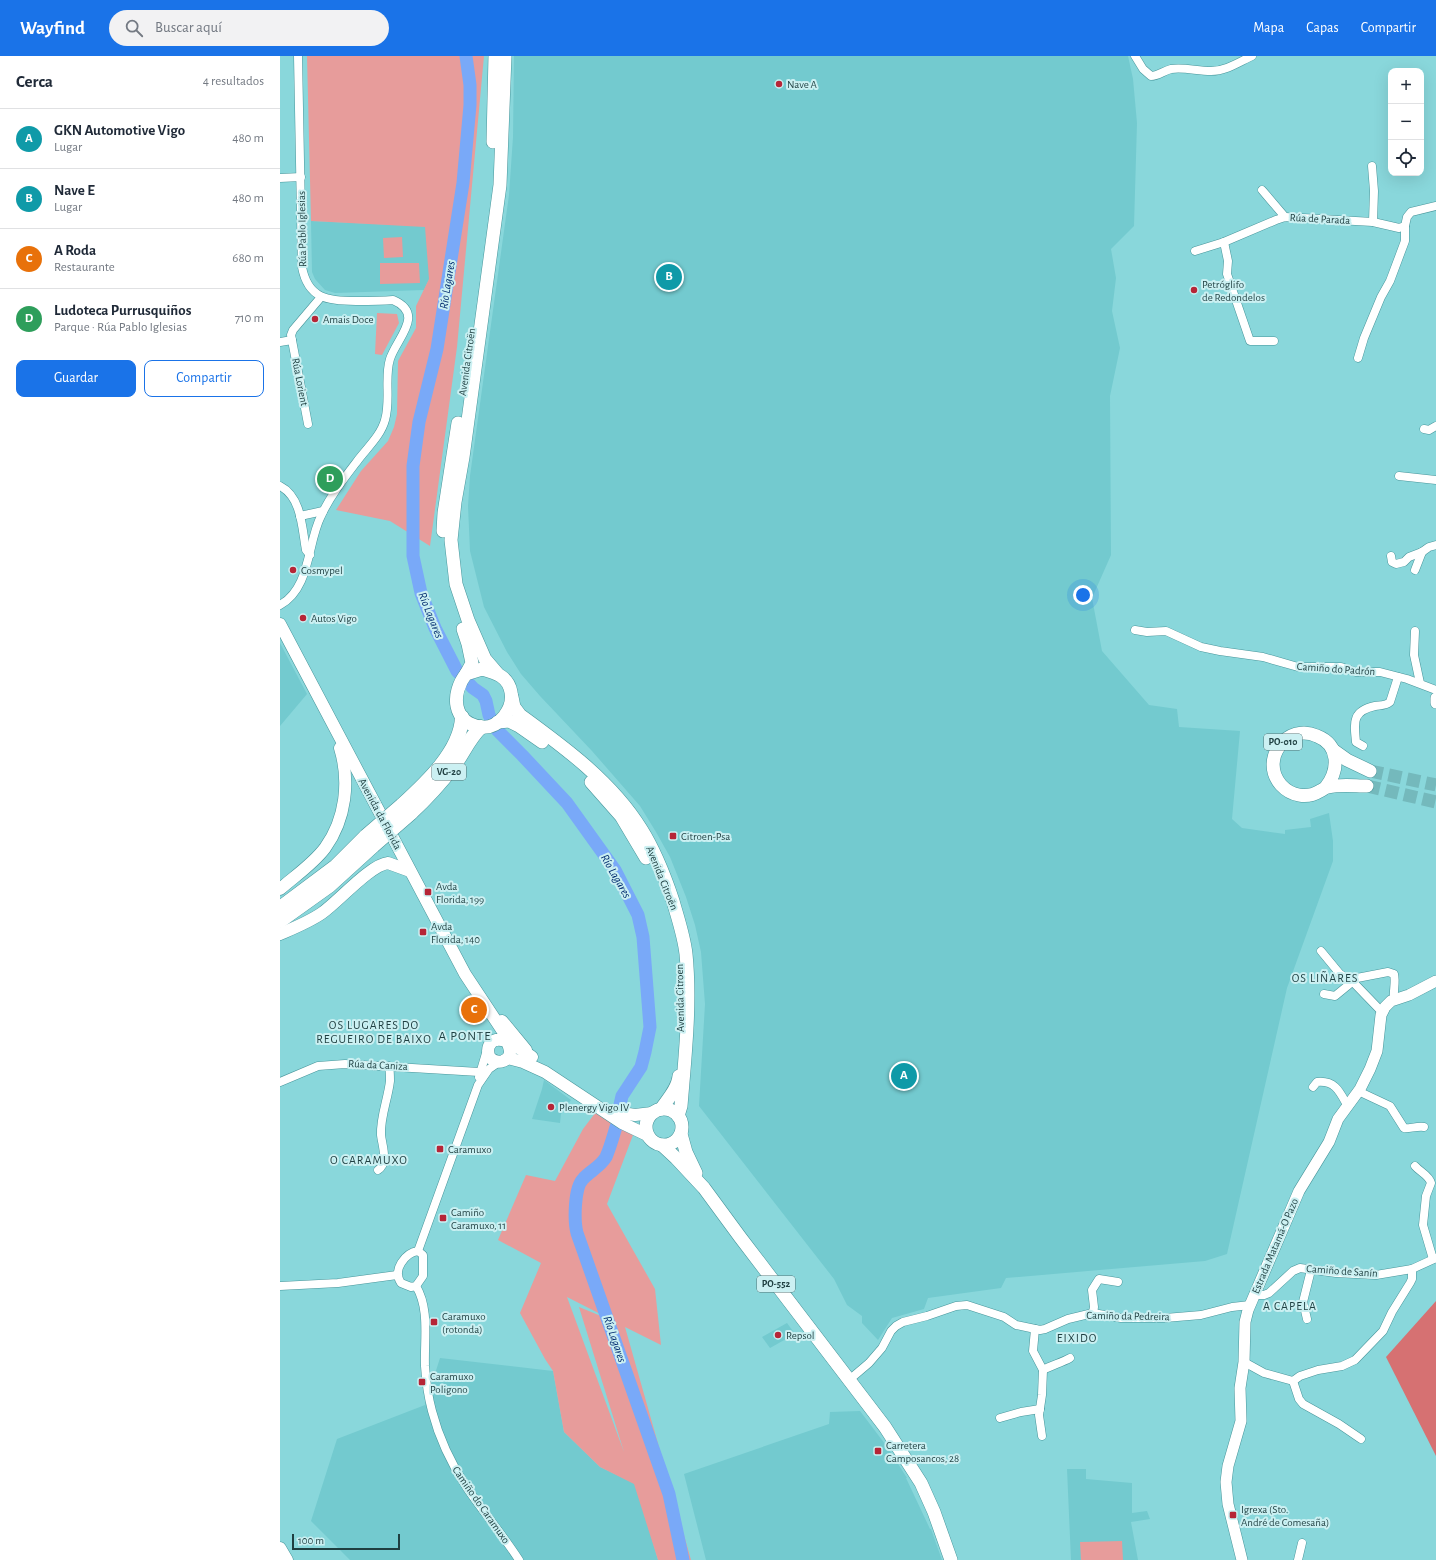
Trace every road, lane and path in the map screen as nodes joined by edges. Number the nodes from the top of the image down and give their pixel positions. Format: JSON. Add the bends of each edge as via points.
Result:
{"nodes":[{"id":1,"x":298,"y":56,"type":"edge"},
{"id":2,"x":495,"y":56,"type":"edge"},
{"id":3,"x":505,"y":56,"type":"edge"},
{"id":4,"x":1136,"y":56,"type":"edge"},
{"id":5,"x":1252,"y":56,"type":"edge"},
{"id":6,"x":1372,"y":166,"type":"dead end"},
{"id":7,"x":301,"y":177,"type":"junction"},
{"id":8,"x":280,"y":178,"type":"edge"},
{"id":9,"x":1262,"y":190,"type":"dead end"},
{"id":10,"x":1436,"y":206,"type":"edge"},
{"id":11,"x":1285,"y":217,"type":"junction"},
{"id":12,"x":1373,"y":222,"type":"junction"},
{"id":13,"x":1404,"y":226,"type":"junction"},
{"id":14,"x":1224,"y":242,"type":"junction"},
{"id":15,"x":1195,"y":251,"type":"dead end"},
{"id":16,"x":321,"y":297,"type":"junction"},
{"id":17,"x":292,"y":340,"type":"junction"},
{"id":18,"x":1274,"y":341,"type":"dead end"},
{"id":19,"x":280,"y":342,"type":"edge"},
{"id":20,"x":1358,"y":358,"type":"dead end"},
{"id":21,"x":308,"y":424,"type":"dead end"},
{"id":22,"x":1436,"y":426,"type":"edge"},
{"id":23,"x":1424,"y":429,"type":"dead end"},
{"id":24,"x":1399,"y":476,"type":"dead end"},
{"id":25,"x":1436,"y":480,"type":"edge"},
{"id":26,"x":280,"y":486,"type":"edge"},
{"id":27,"x":323,"y":511,"type":"junction"},
{"id":28,"x":300,"y":516,"type":"junction"},
{"id":29,"x":302,"y":525,"type":"junction"},
{"id":30,"x":314,"y":535,"type":"junction"},
{"id":31,"x":1436,"y":545,"type":"edge"},
{"id":32,"x":1422,"y":552,"type":"junction"},
{"id":33,"x":310,"y":554,"type":"junction"},
{"id":34,"x":1390,"y":556,"type":"dead end"},
{"id":35,"x":1415,"y":570,"type":"dead end"},
{"id":36,"x":280,"y":605,"type":"edge"},
{"id":37,"x":280,"y":624,"type":"edge"},
{"id":38,"x":1135,"y":630,"type":"dead end"},
{"id":39,"x":1415,"y":631,"type":"dead end"},
{"id":40,"x":471,"y":669,"type":"junction"},
{"id":41,"x":498,"y":673,"type":"junction"},
{"id":42,"x":1398,"y":677,"type":"junction"},
{"id":43,"x":1420,"y":683,"type":"junction"},
{"id":44,"x":1436,"y":690,"type":"edge"},
{"id":45,"x":512,"y":696,"type":"junction"},
{"id":46,"x":1436,"y":698,"type":"edge"},
{"id":47,"x":1436,"y":703,"type":"edge"},
{"id":48,"x":462,"y":717,"type":"junction"},
{"id":49,"x":504,"y":719,"type":"junction"},
{"id":50,"x":481,"y":727,"type":"junction"},
{"id":51,"x":340,"y":737,"type":"junction"},
{"id":52,"x":557,"y":744,"type":"junction"},
{"id":53,"x":1363,"y":746,"type":"dead end"},
{"id":54,"x":1333,"y":750,"type":"junction"},
{"id":55,"x":601,"y":769,"type":"dead end"},
{"id":56,"x":1370,"y":771,"type":"tunnel mouth"},
{"id":57,"x":1367,"y":786,"type":"tunnel mouth"},
{"id":58,"x":1326,"y":787,"type":"junction"},
{"id":59,"x":406,"y":809,"type":"junction"},
{"id":60,"x":370,"y":841,"type":"junction"},
{"id":61,"x":410,"y":871,"type":"junction"},
{"id":62,"x":659,"y":884,"type":"joint"},
{"id":63,"x":315,"y":886,"type":"junction"},
{"id":64,"x":280,"y":889,"type":"edge"},
{"id":65,"x":280,"y":901,"type":"edge"},
{"id":66,"x":280,"y":908,"type":"edge"},
{"id":67,"x":280,"y":914,"type":"edge"},
{"id":68,"x":280,"y":921,"type":"edge"},
{"id":69,"x":280,"y":934,"type":"edge"},
{"id":70,"x":1321,"y":951,"type":"dead end"},
{"id":71,"x":1436,"y":981,"type":"edge"},
{"id":72,"x":1353,"y":982,"type":"junction"},
{"id":73,"x":1324,"y":994,"type":"dead end"},
{"id":74,"x":1394,"y":999,"type":"junction"},
{"id":75,"x":483,"y":1002,"type":"junction"},
{"id":76,"x":1382,"y":1012,"type":"junction"},
{"id":77,"x":506,"y":1041,"type":"junction"},
{"id":78,"x":489,"y":1046,"type":"junction"},
{"id":79,"x":532,"y":1057,"type":"junction"},
{"id":80,"x":503,"y":1060,"type":"junction"},
{"id":81,"x":390,"y":1066,"type":"junction"},
{"id":82,"x":479,"y":1072,"type":"junction"},
{"id":83,"x":545,"y":1072,"type":"junction"},
{"id":84,"x":280,"y":1082,"type":"edge"},
{"id":85,"x":478,"y":1085,"type":"junction"},
{"id":86,"x":1313,"y":1087,"type":"dead end"},
{"id":87,"x":1358,"y":1091,"type":"junction"},
{"id":88,"x":1348,"y":1105,"type":"junction"},
{"id":89,"x":657,"y":1111,"type":"junction"},
{"id":90,"x":678,"y":1116,"type":"junction"},
{"id":91,"x":622,"y":1119,"type":"junction"},
{"id":92,"x":1424,"y":1127,"type":"dead end"},
{"id":93,"x":681,"y":1134,"type":"junction"},
{"id":94,"x":647,"y":1135,"type":"junction"},
{"id":95,"x":662,"y":1145,"type":"junction"},
{"id":96,"x":1415,"y":1166,"type":"dead end"},
{"id":97,"x":378,"y":1170,"type":"dead end"},
{"id":98,"x":704,"y":1188,"type":"junction"},
{"id":99,"x":418,"y":1251,"type":"junction"},
{"id":100,"x":1435,"y":1258,"type":"edge"},
{"id":101,"x":1412,"y":1269,"type":"junction"},
{"id":102,"x":1311,"y":1270,"type":"junction"},
{"id":103,"x":397,"y":1275,"type":"junction"},
{"id":104,"x":1118,"y":1282,"type":"dead end"},
{"id":105,"x":280,"y":1286,"type":"edge"},
{"id":106,"x":416,"y":1286,"type":"junction"},
{"id":107,"x":1252,"y":1300,"type":"junction"},
{"id":108,"x":1093,"y":1313,"type":"junction"},
{"id":109,"x":1307,"y":1319,"type":"dead end"},
{"id":110,"x":1035,"y":1329,"type":"junction"},
{"id":111,"x":1070,"y":1358,"type":"dead end"},
{"id":112,"x":1244,"y":1362,"type":"junction"},
{"id":113,"x":1043,"y":1370,"type":"junction"},
{"id":114,"x":849,"y":1380,"type":"junction"},
{"id":115,"x":1293,"y":1381,"type":"junction"},
{"id":116,"x":1040,"y":1409,"type":"junction"},
{"id":117,"x":1000,"y":1418,"type":"dead end"},
{"id":118,"x":1042,"y":1436,"type":"dead end"},
{"id":119,"x":1361,"y":1439,"type":"dead end"},
{"id":120,"x":1302,"y":1543,"type":"dead end"},
{"id":121,"x":280,"y":1548,"type":"edge"},
{"id":122,"x":287,"y":1560,"type":"edge"},
{"id":123,"x":519,"y":1560,"type":"edge"},
{"id":124,"x":951,"y":1560,"type":"edge"},
{"id":125,"x":1242,"y":1560,"type":"edge"},
{"id":126,"x":1298,"y":1560,"type":"edge"}],
"edges":[{"from":1,"to":7,"type":"street","name":"Rúa Pablo Iglesias"},
{"from":2,"to":40,"type":"main road","name":"Avenida Citroën","via":[[493,159],[487,226],[444,513],[442,542],[445,572],[468,644]]},
{"from":3,"to":41,"type":"main road","name":"Avenida Citroën","via":[[500,185],[451,540],[456,584],[468,620],[485,659]]},
{"from":4,"to":5,"type":"street","via":[[1150,76],[1157,76],[1169,69],[1212,71],[1227,68]]},
{"from":6,"to":12,"type":"street"},
{"from":7,"to":8,"type":"street"},
{"from":7,"to":16,"type":"street","name":"Rúa Pablo Iglesias","via":[[302,267],[307,283]]},
{"from":9,"to":11,"type":"street"},
{"from":10,"to":13,"type":"street","via":[[1412,212]]},
{"from":11,"to":12,"type":"street","name":"Rúa de Parada"},
{"from":11,"to":14,"type":"street","name":"Rúa de Parada"},
{"from":12,"to":13,"type":"street","name":"Rúa de Parada","via":[[1399,228]]},
{"from":13,"to":20,"type":"street","via":[[1405,241],[1390,281],[1380,297]]},
{"from":14,"to":15,"type":"street","name":"Rúa de Parada"},
{"from":14,"to":18,"type":"street","via":[[1228,261],[1227,274],[1250,340]]},
{"from":16,"to":17,"type":"street","via":[[293,330]]},
{"from":16,"to":27,"type":"street","via":[[336,301],[393,300],[407,312],[408,323],[390,360],[387,410],[382,429]]},
{"from":17,"to":19,"type":"street"},
{"from":17,"to":21,"type":"street","name":"Rúa Lorient"},
{"from":22,"to":23,"type":"street","via":[[1429,430]]},
{"from":24,"to":25,"type":"street"},
{"from":26,"to":28,"type":"street","via":[[293,497]]},
{"from":27,"to":28,"type":"street"},
{"from":27,"to":30,"type":"street"},
{"from":28,"to":29,"type":"street"},
{"from":29,"to":30,"type":"street","via":[[307,533]]},
{"from":29,"to":33,"type":"street","via":[[306,550]]},
{"from":30,"to":33,"type":"street"},
{"from":31,"to":32,"type":"street"},
{"from":32,"to":34,"type":"street","via":[[1396,564]]},
{"from":32,"to":35,"type":"street"},
{"from":33,"to":36,"type":"street","via":[[293,594]]},
{"from":37,"to":51,"type":"main road","name":"Avenida da Florida"},
{"from":38,"to":42,"type":"street","name":"Camiño do Padrón","via":[[1166,631],[1201,647],[1263,657],[1298,668],[1341,667],[1356,672],[1380,672]]},
{"from":39,"to":43,"type":"street","via":[[1414,655]]},
{"from":40,"to":41,"type":"main road"},
{"from":40,"to":48,"type":"main road","via":[[457,691],[456,700]]},
{"from":41,"to":45,"type":"main road","via":[[510,686]]},
{"from":42,"to":43,"type":"street","name":"Camiño do Padrón"},
{"from":42,"to":53,"type":"street","via":[[1390,702],[1359,712],[1356,717],[1356,742]]},
{"from":43,"to":44,"type":"street","name":"Camiño do Padrón"},
{"from":45,"to":49,"type":"main road"},
{"from":45,"to":52,"type":"main road","name":"Avenida Citroën","via":[[514,707],[520,715]]},
{"from":46,"to":47,"type":"street"},
{"from":48,"to":50,"type":"main road"},
{"from":48,"to":59,"type":"highway","number":"VG-20","via":[[459,734],[446,758]]},
{"from":49,"to":50,"type":"main road"},
{"from":49,"to":62,"type":"main road","name":"Avenida Citroën","via":[[542,742],[589,780],[621,816],[641,847]]},
{"from":50,"to":59,"type":"highway","number":"VG-20","via":[[444,778]]},
{"from":51,"to":61,"type":"main road","name":"Avenida da Florida"},
{"from":51,"to":64,"type":"main road","via":[[338,744],[343,759],[346,786],[339,819],[325,848]]},
{"from":52,"to":55,"type":"main road"},
{"from":52,"to":90,"type":"main road","name":"Avenida Citroën","via":[[592,773],[624,806],[641,829],[667,884],[686,954],[688,998],[681,1106]]},
{"from":54,"to":56,"type":"main road","number":"PO-010"},
{"from":54,"to":58,"type":"main road","via":[[1335,770]]},
{"from":54,"to":58,"type":"main road","number":"PO-010","via":[[1318,736],[1299,733],[1281,743],[1273,762],[1278,781],[1284,789],[1293,794],[1311,795]]},
{"from":57,"to":58,"type":"main road","number":"PO-010"},
{"from":59,"to":60,"type":"highway","number":"VG-20","bridge":true},
{"from":60,"to":63,"type":"highway","number":"VG-20"},
{"from":60,"to":65,"type":"highway"},
{"from":60,"to":68,"type":"highway","via":[[328,886]]},
{"from":61,"to":69,"type":"main road","via":[[388,863],[376,867],[321,913]]},
{"from":61,"to":75,"type":"main road","name":"Avenida da Florida","via":[[465,974]]},
{"from":62,"to":89,"type":"main road","name":"Avenida Citroen","via":[[673,924],[679,955],[681,1028],[678,1080],[672,1094]]},
{"from":63,"to":66,"type":"highway","number":"VG-20"},
{"from":63,"to":67,"type":"highway","number":"VG-20"},
{"from":70,"to":72,"type":"street","via":[[1340,974]]},
{"from":71,"to":74,"type":"street","via":[[1409,995]]},
{"from":72,"to":73,"type":"street","via":[[1335,996]]},
{"from":72,"to":74,"type":"street","via":[[1358,978],[1388,972],[1394,974]]},
{"from":72,"to":76,"type":"street"},
{"from":74,"to":76,"type":"street","via":[[1387,1003]]},
{"from":75,"to":77,"type":"main road","name":"Avenida da Florida","via":[[504,1033]]},
{"from":75,"to":78,"type":"main road","name":"Avenida da Florida","via":[[490,1026]]},
{"from":75,"to":79,"type":"main road","name":"Avenida da Florida"},
{"from":76,"to":87,"type":"street","name":"Estrada Matamá-O Pazo","via":[[1377,1051]]},
{"from":77,"to":78,"type":"main road","via":[[494,1040]]},
{"from":77,"to":79,"type":"main road","name":"Avenida da Florida"},
{"from":77,"to":80,"type":"main road","via":[[510,1054]]},
{"from":78,"to":80,"type":"main road","via":[[490,1058]]},
{"from":78,"to":82,"type":"street"},
{"from":79,"to":83,"type":"main road","name":"Avenida da Florida"},
{"from":80,"to":83,"type":"main road","name":"Avenida da Florida","via":[[523,1062]]},
{"from":80,"to":85,"type":"street","via":[[489,1069]]},
{"from":81,"to":82,"type":"street","name":"Rúa da Caniza"},
{"from":81,"to":84,"type":"street","name":"Rúa da Caniza","via":[[318,1066]]},
{"from":81,"to":97,"type":"street","via":[[382,1128],[383,1158]]},
{"from":82,"to":85,"type":"street"},
{"from":83,"to":91,"type":"main road","name":"Avenida da Florida","via":[[604,1111]]},
{"from":85,"to":99,"type":"street"},
{"from":86,"to":88,"type":"street","via":[[1322,1081],[1336,1087]]},
{"from":87,"to":88,"type":"street","name":"Estrada Matamá-O Pazo"},
{"from":87,"to":92,"type":"street","via":[[1390,1106],[1404,1128]]},
{"from":88,"to":107,"type":"street","name":"Estrada Matamá-O Pazo","via":[[1294,1200]]},
{"from":89,"to":90,"type":"main road","via":[[668,1109]]},
{"from":89,"to":91,"type":"main road","name":"Avenida da Florida"},
{"from":89,"to":94,"type":"main road","via":[[646,1123]]},
{"from":90,"to":93,"type":"main road"},
{"from":91,"to":94,"type":"main road","name":"Avenida da Florida"},
{"from":93,"to":95,"type":"main road","via":[[673,1143]]},
{"from":93,"to":98,"type":"main road","via":[[686,1152]]},
{"from":94,"to":95,"type":"main road","via":[[654,1143]]},
{"from":95,"to":98,"type":"main road"},
{"from":96,"to":100,"type":"street","via":[[1428,1176],[1431,1183],[1426,1196],[1422,1225]]},
{"from":98,"to":114,"type":"main road","number":"PO-552"},
{"from":99,"to":103,"type":"street","via":[[412,1252],[402,1263]]},
{"from":99,"to":106,"type":"street","via":[[423,1255],[424,1265],[423,1276]]},
{"from":100,"to":101,"type":"street","name":"Camiño de Sanín"},
{"from":101,"to":102,"type":"street","name":"Camiño de Sanín","via":[[1370,1276]]},
{"from":101,"to":115,"type":"street","via":[[1412,1279],[1407,1290],[1392,1312],[1384,1331],[1370,1346],[1350,1364],[1318,1370]]},
{"from":102,"to":107,"type":"street","name":"Camiño de Sanín","via":[[1296,1269],[1269,1293]]},
{"from":102,"to":109,"type":"street","via":[[1302,1302]]},
{"from":103,"to":105,"type":"street","via":[[338,1283]]},
{"from":103,"to":106,"type":"street","via":[[400,1283]]},
{"from":104,"to":108,"type":"street","via":[[1099,1278],[1092,1290]]},
{"from":106,"to":123,"type":"street","name":"Camiño do Caramuxo","via":[[422,1297],[424,1312],[426,1383],[432,1413],[453,1464]]},
{"from":107,"to":108,"type":"street","name":"Camiño da Pedreira","via":[[1201,1315],[1120,1318]]},
{"from":107,"to":112,"type":"street","name":"Estrada Matamá-O Pazo","via":[[1245,1322]]},
{"from":108,"to":110,"type":"street","name":"Camiño da Pedreira","via":[[1068,1319],[1045,1329]]},
{"from":110,"to":113,"type":"street","via":[[1033,1351]]},
{"from":110,"to":114,"type":"street","name":"Camiño da Pedreira","via":[[1016,1325],[1004,1317],[982,1309],[967,1305],[956,1306],[896,1326],[869,1363]]},
{"from":111,"to":113,"type":"street"},
{"from":112,"to":115,"type":"street","via":[[1264,1373]]},
{"from":112,"to":125,"type":"street","name":"Estrada Matamá-O Pazo","via":[[1240,1388],[1241,1421],[1226,1482],[1228,1504]]},
{"from":113,"to":116,"type":"street"},
{"from":114,"to":124,"type":"main road","number":"PO-552","via":[[886,1427],[922,1483]]},
{"from":115,"to":119,"type":"street","via":[[1303,1404]]},
{"from":116,"to":117,"type":"street"},
{"from":116,"to":118,"type":"street"},
{"from":120,"to":126,"type":"street"},
{"from":121,"to":122,"type":"main road"}]}
